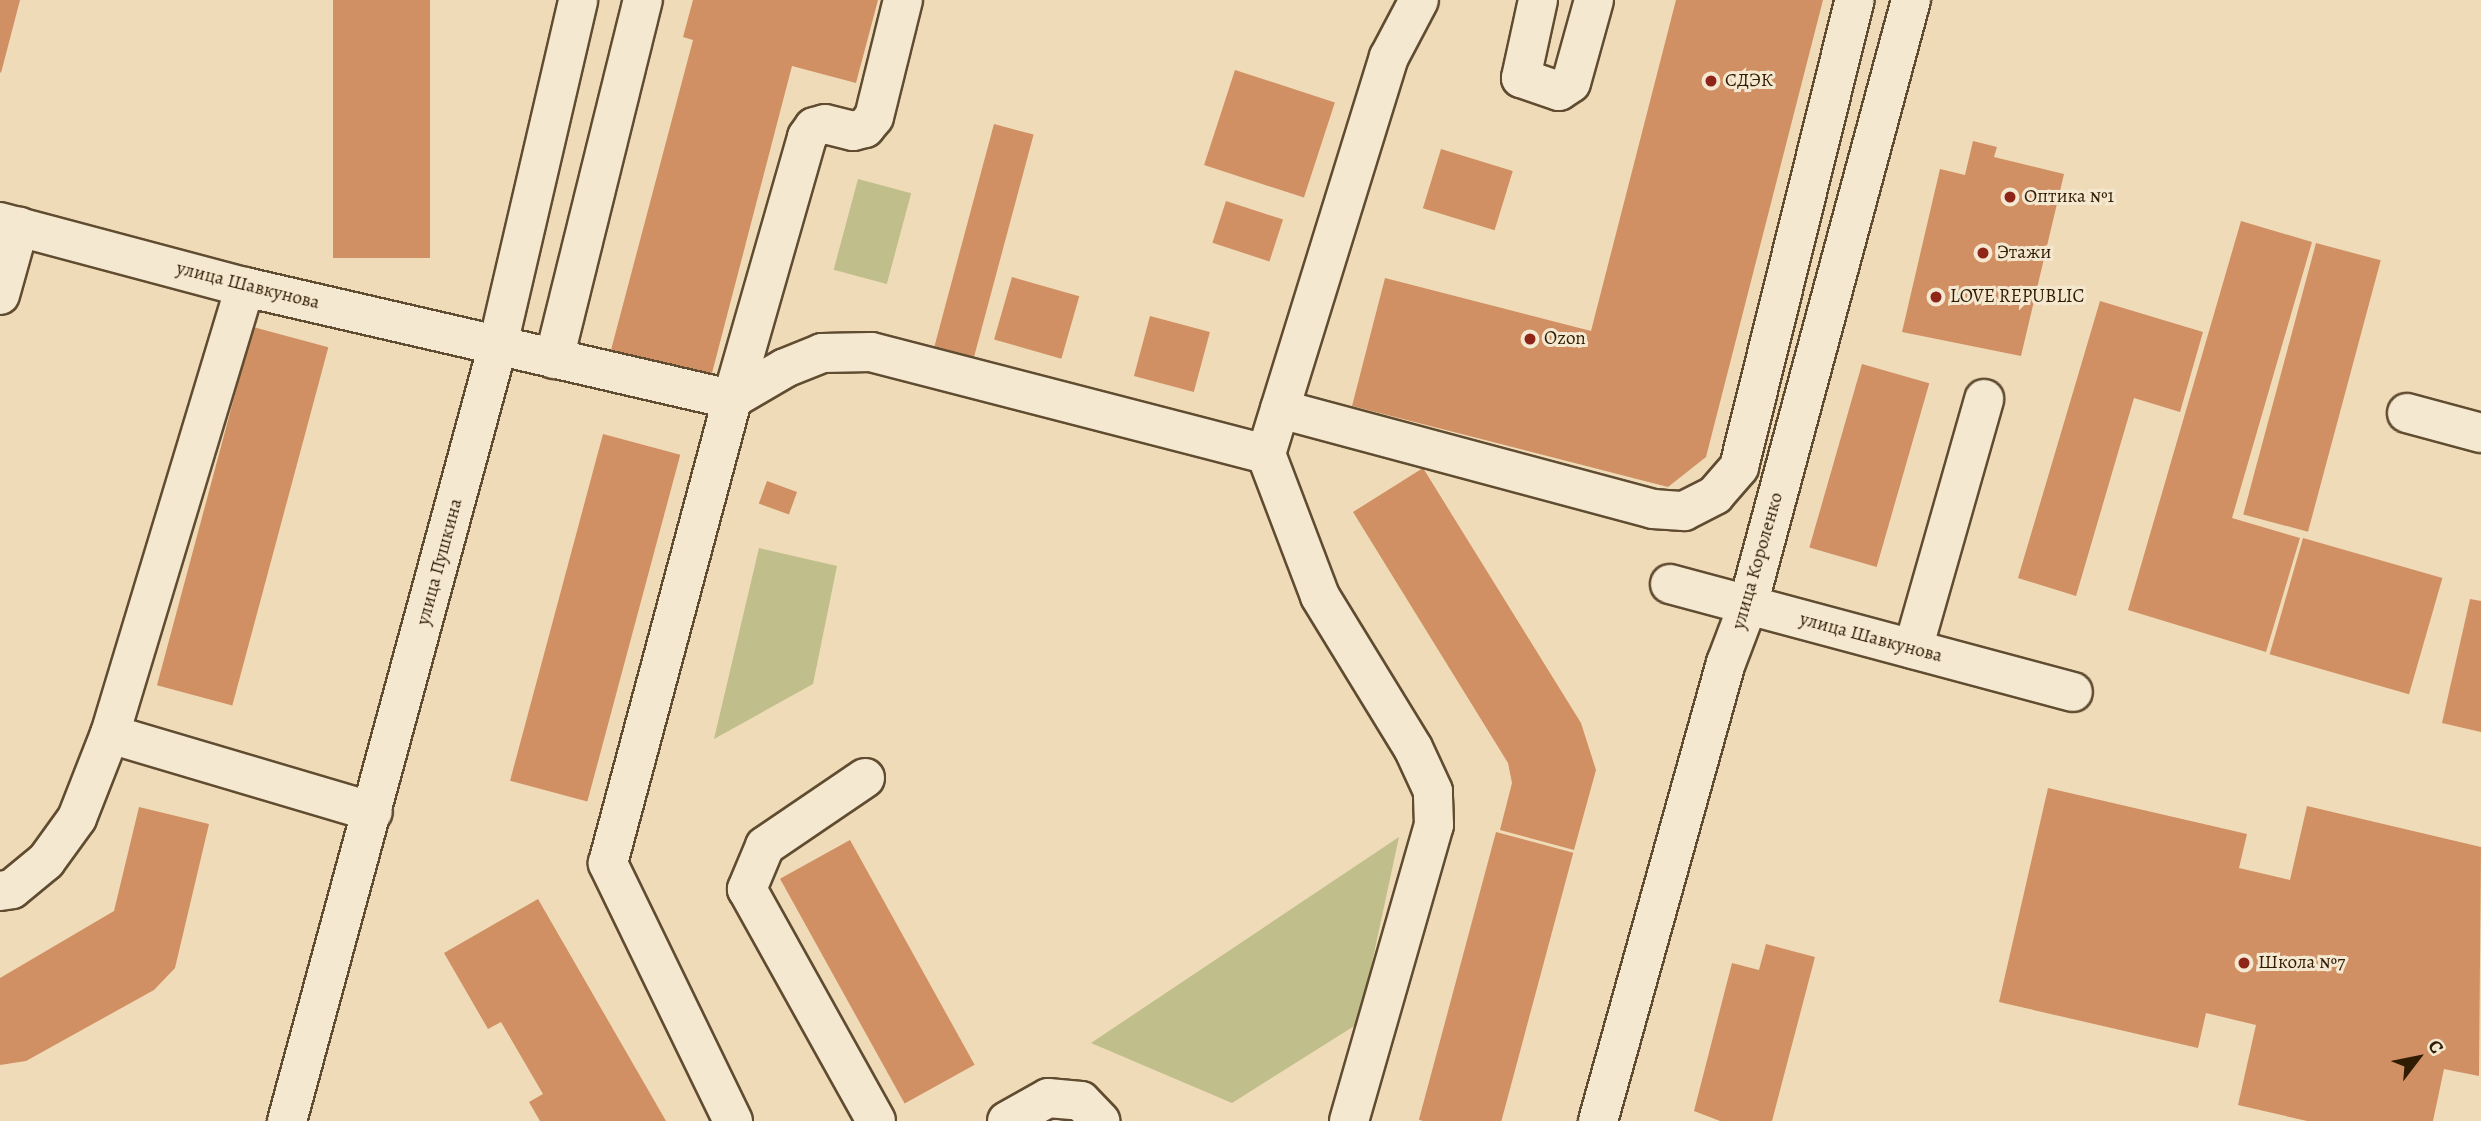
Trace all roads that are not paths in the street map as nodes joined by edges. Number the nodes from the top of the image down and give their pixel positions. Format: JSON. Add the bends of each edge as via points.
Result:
{"nodes":[{"id":1,"x":578,"y":0,"type":"edge"},
{"id":2,"x":643,"y":0,"type":"edge"},
{"id":3,"x":903,"y":0,"type":"edge"},
{"id":4,"x":1419,"y":0,"type":"edge"},
{"id":5,"x":1538,"y":0,"type":"edge"},
{"id":6,"x":1594,"y":0,"type":"edge"},
{"id":7,"x":1855,"y":0,"type":"edge"},
{"id":8,"x":1911,"y":0,"type":"edge"},
{"id":9,"x":10,"y":225,"type":"edge"},
{"id":10,"x":245,"y":287,"type":"junction"},
{"id":11,"x":0,"y":295,"type":"edge"},
{"id":12,"x":498,"y":345,"type":"junction"},
{"id":13,"x":554,"y":359,"type":"junction"},
{"id":14,"x":1984,"y":399,"type":"dead end"},
{"id":15,"x":732,"y":400,"type":"junction"},
{"id":16,"x":1280,"y":409,"type":"junction"},
{"id":17,"x":2407,"y":413,"type":"dead end"},
{"id":18,"x":2481,"y":433,"type":"edge"},
{"id":19,"x":1266,"y":454,"type":"junction"},
{"id":20,"x":1670,"y":584,"type":"dead end"},
{"id":21,"x":1748,"y":605,"type":"junction"},
{"id":22,"x":1913,"y":649,"type":"junction"},
{"id":23,"x":2073,"y":692,"type":"dead end"},
{"id":24,"x":110,"y":734,"type":"junction"},
{"id":25,"x":865,"y":778,"type":"dead end"},
{"id":26,"x":373,"y":811,"type":"junction"},
{"id":27,"x":0,"y":891,"type":"edge"},
{"id":28,"x":287,"y":1121,"type":"edge"},
{"id":29,"x":733,"y":1121,"type":"edge"},
{"id":30,"x":876,"y":1121,"type":"edge"},
{"id":31,"x":1007,"y":1121,"type":"edge"},
{"id":32,"x":1100,"y":1121,"type":"edge"},
{"id":33,"x":1349,"y":1121,"type":"edge"},
{"id":34,"x":1598,"y":1121,"type":"edge"}],
"edges":[{"from":1,"to":12,"type":"street","name":"улица Пушкина"},
{"from":2,"to":13,"type":"street"},
{"from":3,"to":15,"type":"street","via":[[874,117],[865,128],[853,131],[825,124],[814,127],[807,137]]},
{"from":4,"to":16,"type":"street","via":[[1389,57]]},
{"from":5,"to":6,"type":"street","via":[[1521,78],[1559,91],[1571,83]]},
{"from":7,"to":16,"type":"street","via":[[1739,467],[1715,495],[1684,511],[1653,509]]},
{"from":8,"to":21,"type":"street","name":"улица Короленко"},
{"from":9,"to":10,"type":"street","name":"улица Шавкунова"},
{"from":9,"to":11,"type":"street"},
{"from":10,"to":12,"type":"street","name":"улица Шавкунова"},
{"from":10,"to":24,"type":"street"},
{"from":12,"to":13,"type":"street","name":"улица Шавкунова"},
{"from":12,"to":26,"type":"street","name":"улица Пушкина"},
{"from":13,"to":15,"type":"street","name":"улица Шавкунова"},
{"from":14,"to":22,"type":"street"},
{"from":15,"to":19,"type":"street","via":[[785,368],[822,353],[871,352]]},
{"from":15,"to":29,"type":"street","via":[[608,863]]},
{"from":16,"to":19,"type":"street"},
{"from":17,"to":18,"type":"street"},
{"from":19,"to":33,"type":"street","via":[[1320,596],[1413,748],[1433,791],[1434,825]]},
{"from":20,"to":21,"type":"street","name":"улица Шавкунова"},
{"from":21,"to":22,"type":"street","name":"улица Шавкунова"},
{"from":21,"to":34,"type":"street","name":"улица Короленко","via":[[1726,663]]},
{"from":22,"to":23,"type":"street","name":"улица Шавкунова"},
{"from":24,"to":26,"type":"street"},
{"from":24,"to":27,"type":"street","via":[[77,818],[47,861],[12,889]]},
{"from":25,"to":30,"type":"street","via":[[765,845],[747,889]]},
{"from":26,"to":28,"type":"street","name":"улица Пушкина"},
{"from":31,"to":32,"type":"street","via":[[1048,1098],[1081,1101]]}]}
